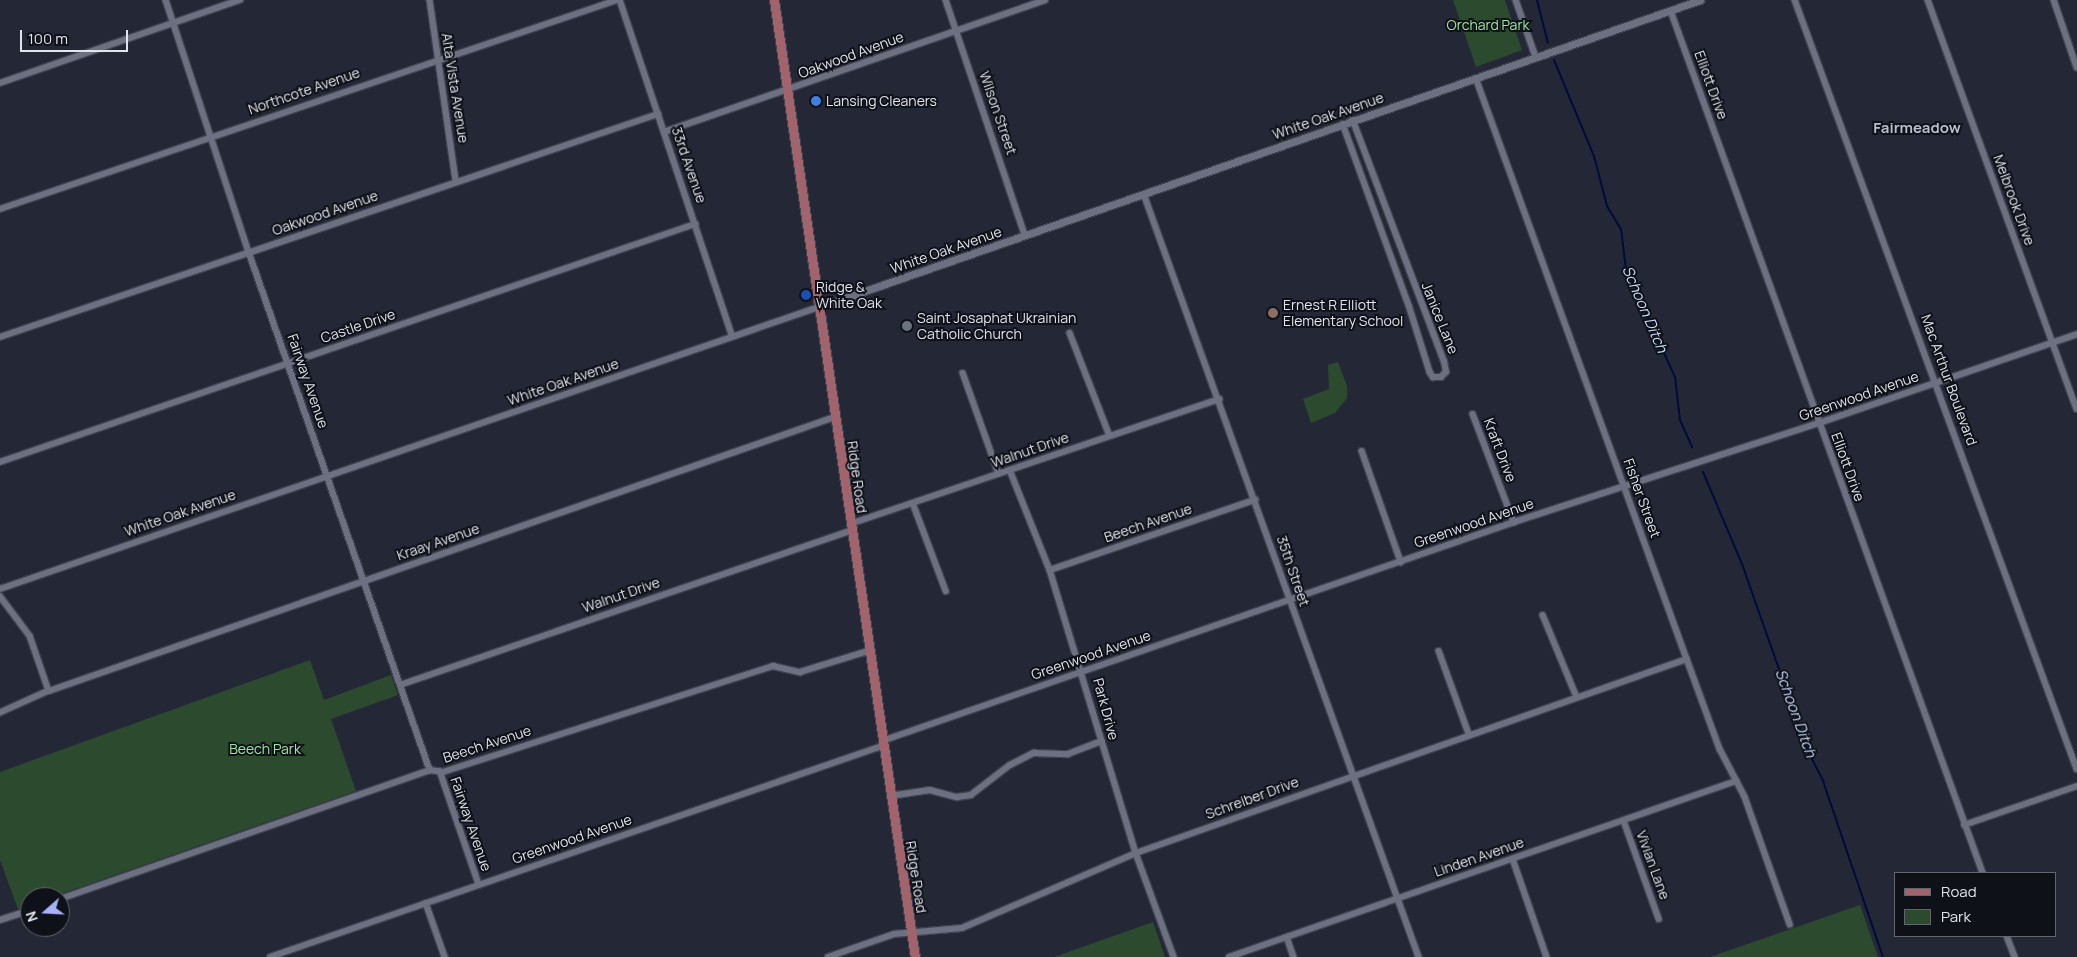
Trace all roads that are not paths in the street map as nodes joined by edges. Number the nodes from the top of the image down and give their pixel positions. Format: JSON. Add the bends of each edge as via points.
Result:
{"nodes":[{"id":1,"x":166,"y":0,"type":"edge"},
{"id":2,"x":240,"y":0,"type":"edge"},
{"id":3,"x":430,"y":0,"type":"edge"},
{"id":4,"x":619,"y":0,"type":"edge"},
{"id":5,"x":774,"y":0,"type":"edge"},
{"id":6,"x":946,"y":0,"type":"edge"},
{"id":7,"x":1045,"y":0,"type":"edge"},
{"id":8,"x":1516,"y":0,"type":"edge"},
{"id":9,"x":1700,"y":0,"type":"edge"},
{"id":10,"x":1795,"y":0,"type":"edge"},
{"id":11,"x":1928,"y":0,"type":"edge"},
{"id":12,"x":2056,"y":1,"type":"edge"},
{"id":13,"x":1671,"y":11,"type":"junction"},
{"id":14,"x":173,"y":22,"type":"junction"},
{"id":15,"x":956,"y":31,"type":"junction"},
{"id":16,"x":1536,"y":57,"type":"junction"},
{"id":17,"x":438,"y":59,"type":"junction"},
{"id":18,"x":2077,"y":67,"type":"edge"},
{"id":19,"x":1476,"y":78,"type":"junction"},
{"id":20,"x":0,"y":83,"type":"edge"},
{"id":21,"x":787,"y":92,"type":"junction"},
{"id":22,"x":658,"y":114,"type":"junction"},
{"id":23,"x":1353,"y":121,"type":"junction"},
{"id":24,"x":1343,"y":124,"type":"junction"},
{"id":25,"x":664,"y":132,"type":"junction"},
{"id":26,"x":211,"y":136,"type":"junction"},
{"id":27,"x":456,"y":180,"type":"junction"},
{"id":28,"x":1144,"y":194,"type":"junction"},
{"id":29,"x":0,"y":209,"type":"edge"},
{"id":30,"x":695,"y":224,"type":"junction"},
{"id":31,"x":1025,"y":235,"type":"junction"},
{"id":32,"x":249,"y":252,"type":"junction"},
{"id":33,"x":819,"y":307,"type":"junction"},
{"id":34,"x":1070,"y":333,"type":"dead end"},
{"id":35,"x":2077,"y":334,"type":"edge"},
{"id":36,"x":0,"y":337,"type":"edge"},
{"id":37,"x":733,"y":337,"type":"junction"},
{"id":38,"x":2052,"y":343,"type":"junction"},
{"id":39,"x":288,"y":363,"type":"junction"},
{"id":40,"x":963,"y":373,"type":"dead end"},
{"id":41,"x":1938,"y":383,"type":"junction"},
{"id":42,"x":1219,"y":399,"type":"junction"},
{"id":43,"x":2077,"y":409,"type":"edge"},
{"id":44,"x":1473,"y":414,"type":"dead end"},
{"id":45,"x":835,"y":418,"type":"junction"},
{"id":46,"x":1819,"y":424,"type":"junction"},
{"id":47,"x":1110,"y":436,"type":"junction"},
{"id":48,"x":1362,"y":451,"type":"dead end"},
{"id":49,"x":0,"y":462,"type":"edge"},
{"id":50,"x":1010,"y":470,"type":"junction"},
{"id":51,"x":999,"y":474,"type":"junction"},
{"id":52,"x":327,"y":476,"type":"junction"},
{"id":53,"x":1625,"y":485,"type":"junction"},
{"id":54,"x":1255,"y":500,"type":"junction"},
{"id":55,"x":913,"y":503,"type":"junction"},
{"id":56,"x":1514,"y":522,"type":"junction"},
{"id":57,"x":850,"y":527,"type":"junction"},
{"id":58,"x":1401,"y":562,"type":"junction"},
{"id":59,"x":1050,"y":570,"type":"junction"},
{"id":60,"x":364,"y":581,"type":"junction"},
{"id":61,"x":0,"y":589,"type":"edge"},
{"id":62,"x":946,"y":591,"type":"dead end"},
{"id":63,"x":0,"y":596,"type":"edge"},
{"id":64,"x":1289,"y":599,"type":"junction"},
{"id":65,"x":1543,"y":616,"type":"dead end"},
{"id":66,"x":1439,"y":651,"type":"dead end"},
{"id":67,"x":868,"y":652,"type":"junction"},
{"id":68,"x":1687,"y":659,"type":"junction"},
{"id":69,"x":1083,"y":671,"type":"junction"},
{"id":70,"x":400,"y":685,"type":"junction"},
{"id":71,"x":49,"y":691,"type":"junction"},
{"id":72,"x":1576,"y":697,"type":"junction"},
{"id":73,"x":0,"y":712,"type":"edge"},
{"id":74,"x":1469,"y":734,"type":"junction"},
{"id":75,"x":1102,"y":741,"type":"junction"},
{"id":76,"x":882,"y":744,"type":"junction"},
{"id":77,"x":2077,"y":769,"type":"edge"},
{"id":78,"x":430,"y":770,"type":"junction"},
{"id":79,"x":440,"y":771,"type":"junction"},
{"id":80,"x":1353,"y":775,"type":"junction"},
{"id":81,"x":1736,"y":781,"type":"junction"},
{"id":82,"x":2077,"y":786,"type":"edge"},
{"id":83,"x":890,"y":796,"type":"junction"},
{"id":84,"x":1624,"y":821,"type":"junction"},
{"id":85,"x":1964,"y":825,"type":"junction"},
{"id":86,"x":1136,"y":852,"type":"junction"},
{"id":87,"x":1513,"y":859,"type":"junction"},
{"id":88,"x":1983,"y":872,"type":"edge"},
{"id":89,"x":479,"y":884,"type":"junction"},
{"id":90,"x":70,"y":896,"type":"edge"},
{"id":91,"x":1398,"y":898,"type":"junction"},
{"id":92,"x":426,"y":903,"type":"junction"},
{"id":93,"x":20,"y":913,"type":"edge"},
{"id":94,"x":1659,"y":919,"type":"dead end"},
{"id":95,"x":0,"y":920,"type":"edge"},
{"id":96,"x":1790,"y":924,"type":"dead end"},
{"id":97,"x":911,"y":930,"type":"junction"},
{"id":98,"x":1287,"y":937,"type":"junction"},
{"id":99,"x":2007,"y":937,"type":"edge"},
{"id":100,"x":270,"y":957,"type":"edge"},
{"id":101,"x":445,"y":957,"type":"edge"},
{"id":102,"x":828,"y":957,"type":"edge"},
{"id":103,"x":915,"y":957,"type":"edge"},
{"id":104,"x":1174,"y":957,"type":"edge"},
{"id":105,"x":1229,"y":957,"type":"edge"},
{"id":106,"x":1294,"y":957,"type":"edge"},
{"id":107,"x":1419,"y":957,"type":"edge"},
{"id":108,"x":1548,"y":957,"type":"edge"},
{"id":109,"x":2015,"y":957,"type":"edge"}],
"edges":[{"from":1,"to":14,"type":"street","name":"Fairway Avenue"},
{"from":2,"to":14,"type":"street"},
{"from":3,"to":17,"type":"street","name":"Alta Vista Avenue"},
{"from":4,"to":17,"type":"street","name":"Northcote Avenue"},
{"from":4,"to":22,"type":"street","name":"33rd Avenue"},
{"from":5,"to":21,"type":"main road","name":"Ridge Road"},
{"from":6,"to":15,"type":"street","name":"Wilson Street"},
{"from":7,"to":15,"type":"street","name":"Oakwood Avenue"},
{"from":8,"to":16,"type":"street"},
{"from":9,"to":13,"type":"street","name":"White Oak Avenue"},
{"from":10,"to":41,"type":"street","name":"Mac Arthur Boulevard"},
{"from":11,"to":38,"type":"street","name":"Melbrook Drive"},
{"from":12,"to":18,"type":"street"},
{"from":13,"to":16,"type":"street","name":"White Oak Avenue"},
{"from":13,"to":46,"type":"street","name":"Elliott Drive"},
{"from":14,"to":20,"type":"street"},
{"from":14,"to":26,"type":"street","name":"Fairway Avenue"},
{"from":15,"to":21,"type":"street","name":"Oakwood Avenue"},
{"from":15,"to":31,"type":"street","name":"Wilson Street"},
{"from":16,"to":19,"type":"street","name":"White Oak Avenue"},
{"from":17,"to":26,"type":"street","name":"Northcote Avenue"},
{"from":17,"to":27,"type":"street","name":"Alta Vista Avenue"},
{"from":19,"to":23,"type":"street","name":"White Oak Avenue"},
{"from":19,"to":53,"type":"street","name":"Fisher Street"},
{"from":21,"to":25,"type":"street","name":"Oakwood Avenue"},
{"from":21,"to":33,"type":"main road","name":"Ridge Road"},
{"from":22,"to":25,"type":"street","name":"33rd Avenue"},
{"from":22,"to":27,"type":"street","name":"Oakwood Avenue"},
{"from":23,"to":24,"type":"street","name":"White Oak Avenue"},
{"from":23,"to":24,"type":"street","name":"Janice Lane","via":[[1444,362],[1446,372],[1441,377],[1433,377],[1430,372]]},
{"from":24,"to":28,"type":"street","name":"White Oak Avenue"},
{"from":25,"to":30,"type":"street","name":"33rd Avenue"},
{"from":26,"to":29,"type":"street","name":"Northcote Avenue"},
{"from":26,"to":32,"type":"street","name":"Fairway Avenue"},
{"from":27,"to":32,"type":"street","name":"Oakwood Avenue"},
{"from":28,"to":31,"type":"street","name":"White Oak Avenue"},
{"from":28,"to":42,"type":"street","name":"35th Street"},
{"from":30,"to":37,"type":"street","name":"33rd Avenue"},
{"from":30,"to":39,"type":"street","name":"Castle Drive"},
{"from":31,"to":33,"type":"street","name":"White Oak Avenue"},
{"from":32,"to":36,"type":"street","name":"Oakwood Avenue"},
{"from":32,"to":39,"type":"street","name":"Fairway Avenue"},
{"from":33,"to":37,"type":"street","name":"White Oak Avenue"},
{"from":33,"to":45,"type":"main road","name":"Ridge Road"},
{"from":34,"to":47,"type":"street"},
{"from":35,"to":38,"type":"street","name":"Greenwood Avenue"},
{"from":37,"to":52,"type":"street","name":"White Oak Avenue"},
{"from":38,"to":41,"type":"street","name":"Greenwood Avenue"},
{"from":38,"to":43,"type":"street","name":"Melbrook Drive"},
{"from":39,"to":49,"type":"street","name":"Castle Drive"},
{"from":39,"to":52,"type":"street","name":"Fairway Avenue"},
{"from":40,"to":51,"type":"street"},
{"from":41,"to":46,"type":"street","name":"Greenwood Avenue"},
{"from":41,"to":77,"type":"street","name":"Mac Arthur Boulevard"},
{"from":42,"to":47,"type":"street","name":"Walnut Drive"},
{"from":42,"to":54,"type":"street","name":"35th Street"},
{"from":44,"to":56,"type":"street","name":"Kraft Drive"},
{"from":45,"to":57,"type":"main road","name":"Ridge Road"},
{"from":45,"to":60,"type":"street","name":"Kraay Avenue"},
{"from":46,"to":53,"type":"street","name":"Greenwood Avenue"},
{"from":46,"to":85,"type":"street","name":"Elliott Drive"},
{"from":47,"to":50,"type":"street","name":"Walnut Drive"},
{"from":48,"to":58,"type":"street"},
{"from":50,"to":51,"type":"street","name":"Walnut Drive"},
{"from":50,"to":59,"type":"street","name":"Park Drive"},
{"from":51,"to":55,"type":"street","name":"Walnut Drive"},
{"from":52,"to":60,"type":"street","name":"Fairway Avenue"},
{"from":52,"to":61,"type":"street","name":"White Oak Avenue"},
{"from":53,"to":56,"type":"street","name":"Greenwood Avenue"},
{"from":53,"to":68,"type":"street","name":"Fisher Street"},
{"from":54,"to":59,"type":"street","name":"Beech Avenue"},
{"from":54,"to":64,"type":"street","name":"35th Street"},
{"from":55,"to":57,"type":"street","name":"Walnut Drive"},
{"from":55,"to":62,"type":"street"},
{"from":56,"to":58,"type":"street","name":"Greenwood Avenue"},
{"from":57,"to":67,"type":"main road","name":"Ridge Road"},
{"from":57,"to":70,"type":"street","name":"Walnut Drive"},
{"from":58,"to":64,"type":"street","name":"Greenwood Avenue"},
{"from":59,"to":69,"type":"street","name":"Park Drive"},
{"from":60,"to":70,"type":"street","name":"Fairway Avenue"},
{"from":60,"to":71,"type":"street","name":"Kraay Avenue"},
{"from":63,"to":71,"type":"street","via":[[30,636]]},
{"from":64,"to":69,"type":"street","name":"Greenwood Avenue"},
{"from":64,"to":80,"type":"street","name":"35th Street"},
{"from":65,"to":72,"type":"street"},
{"from":66,"to":74,"type":"street"},
{"from":67,"to":76,"type":"main road","name":"Ridge Road"},
{"from":67,"to":79,"type":"street","name":"Beech Avenue","via":[[800,672],[773,666],[605,722]]},
{"from":68,"to":72,"type":"street","name":"Schreiber Drive"},
{"from":68,"to":81,"type":"street","name":"Fisher Street","via":[[1720,749]]},
{"from":69,"to":75,"type":"street","name":"Park Drive"},
{"from":69,"to":76,"type":"street","name":"Greenwood Avenue"},
{"from":70,"to":78,"type":"street","name":"Fairway Avenue"},
{"from":71,"to":73,"type":"street","name":"Kraay Avenue"},
{"from":72,"to":74,"type":"street","name":"Schreiber Drive"},
{"from":74,"to":80,"type":"street","name":"Schreiber Drive"},
{"from":75,"to":83,"type":"street","via":[[1068,754],[1034,753],[1010,765],[971,796],[957,797],[930,790]]},
{"from":75,"to":86,"type":"street","name":"Park Drive"},
{"from":76,"to":83,"type":"main road","name":"Ridge Road"},
{"from":76,"to":89,"type":"street","name":"Greenwood Avenue"},
{"from":78,"to":79,"type":"street","name":"Beech Avenue"},
{"from":78,"to":90,"type":"street","name":"Beech Avenue"},
{"from":79,"to":89,"type":"street","name":"Fairway Avenue"},
{"from":80,"to":86,"type":"street","name":"Schreiber Drive"},
{"from":80,"to":91,"type":"street","name":"35th Street"},
{"from":81,"to":84,"type":"street","name":"Linden Avenue"},
{"from":81,"to":96,"type":"street","name":"Fisher Street"},
{"from":82,"to":85,"type":"street"},
{"from":83,"to":97,"type":"main road","name":"Ridge Road"},
{"from":84,"to":87,"type":"street","name":"Linden Avenue"},
{"from":84,"to":94,"type":"street","name":"Vivian Lane"},
{"from":85,"to":88,"type":"street","name":"Elliott Drive"},
{"from":86,"to":97,"type":"street","name":"Schreiber Drive","via":[[962,928]]},
{"from":86,"to":104,"type":"street","name":"Park Drive"},
{"from":87,"to":91,"type":"street","name":"Linden Avenue"},
{"from":87,"to":108,"type":"street"},
{"from":89,"to":92,"type":"street","name":"Greenwood Avenue"},
{"from":91,"to":98,"type":"street","name":"Linden Avenue"},
{"from":91,"to":107,"type":"street","name":"35th Street"},
{"from":92,"to":100,"type":"street","name":"Greenwood Avenue"},
{"from":92,"to":101,"type":"street"},
{"from":93,"to":95,"type":"street"},
{"from":97,"to":102,"type":"street","name":"Schreiber Drive"},
{"from":97,"to":103,"type":"main road","name":"Ridge Road"},
{"from":98,"to":105,"type":"street","name":"Linden Avenue"},
{"from":98,"to":106,"type":"street"},
{"from":99,"to":109,"type":"street"}]}
